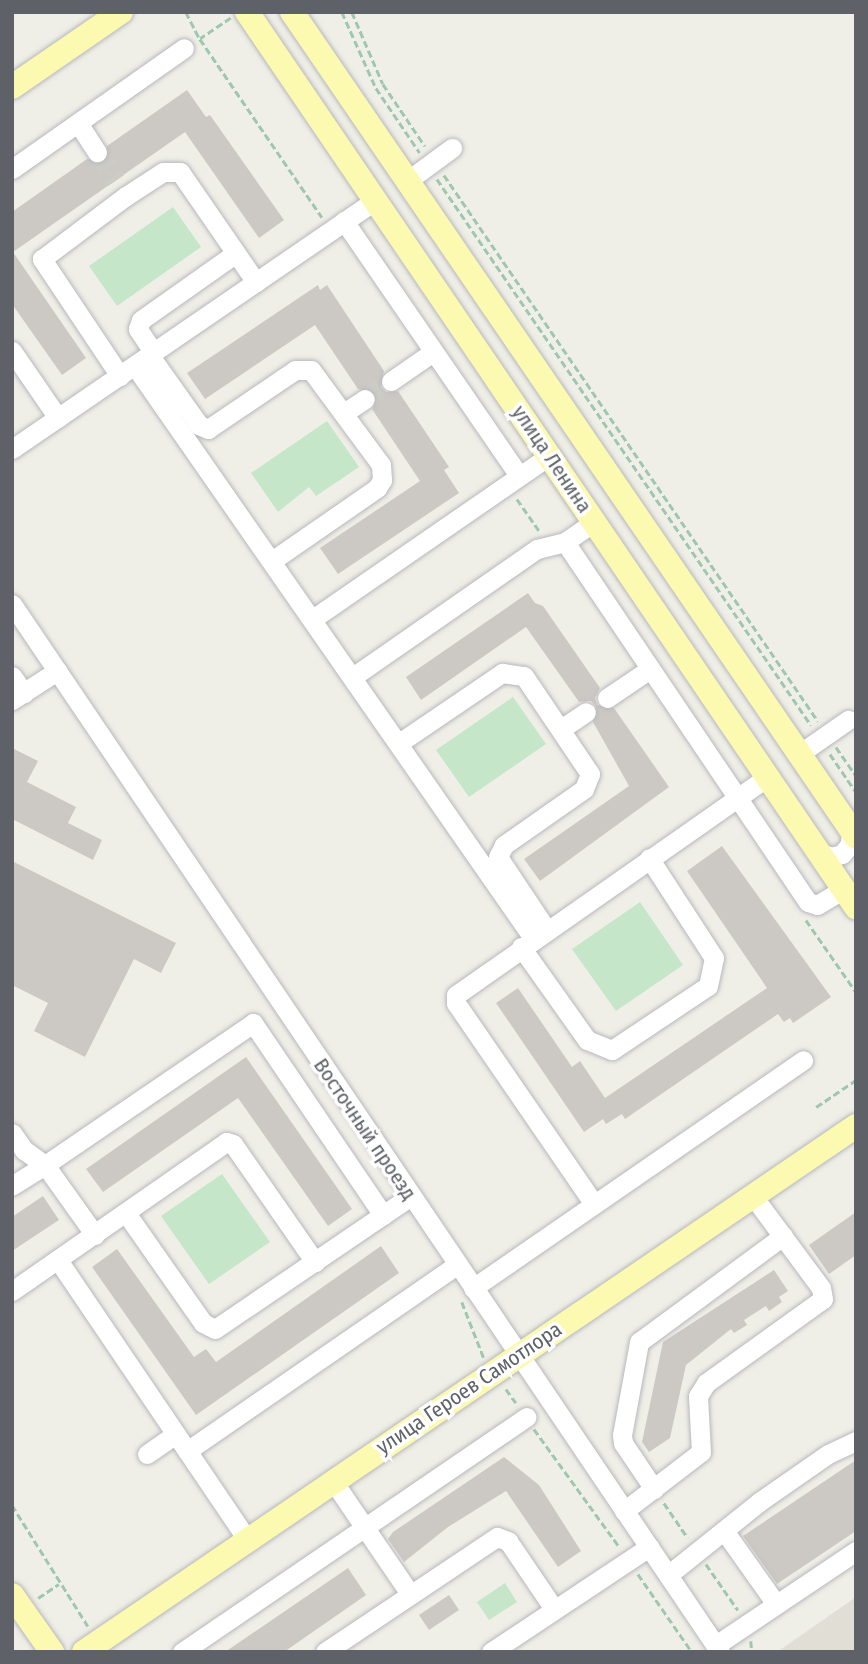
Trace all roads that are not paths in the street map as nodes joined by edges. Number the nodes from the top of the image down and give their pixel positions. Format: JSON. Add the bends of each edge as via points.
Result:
{"nodes":[{"id":1,"x":121,"y":12,"type":"edge"},
{"id":2,"x":247,"y":12,"type":"edge"},
{"id":3,"x":292,"y":12,"type":"edge"},
{"id":4,"x":192,"y":44,"type":"road end"},
{"id":5,"x":12,"y":87,"type":"edge"},
{"id":6,"x":78,"y":123,"type":"junction"},
{"id":7,"x":453,"y":148,"type":"dead end"},
{"id":8,"x":97,"y":152,"type":"tunnel mouth"},
{"id":9,"x":391,"y":157,"type":"junction"},
{"id":10,"x":12,"y":169,"type":"edge"},
{"id":11,"x":358,"y":175,"type":"junction"},
{"id":12,"x":407,"y":181,"type":"junction"},
{"id":13,"x":375,"y":200,"type":"junction"},
{"id":14,"x":337,"y":226,"type":"junction"},
{"id":15,"x":236,"y":253,"type":"junction"},
{"id":16,"x":256,"y":282,"type":"junction"},
{"id":17,"x":12,"y":351,"type":"edge"},
{"id":18,"x":433,"y":352,"type":"junction"},
{"id":19,"x":140,"y":363,"type":"junction"},
{"id":20,"x":391,"y":381,"type":"tunnel mouth"},
{"id":21,"x":365,"y":399,"type":"tunnel mouth"},
{"id":22,"x":344,"y":413,"type":"junction"},
{"id":23,"x":58,"y":418,"type":"junction"},
{"id":24,"x":12,"y":449,"type":"edge"},
{"id":25,"x":550,"y":455,"type":"junction"},
{"id":26,"x":513,"y":480,"type":"junction"},
{"id":27,"x":594,"y":522,"type":"junction"},
{"id":28,"x":557,"y":544,"type":"junction"},
{"id":29,"x":273,"y":560,"type":"junction"},
{"id":30,"x":12,"y":604,"type":"edge"},
{"id":31,"x":314,"y":618,"type":"junction"},
{"id":32,"x":650,"y":669,"type":"junction"},
{"id":33,"x":57,"y":671,"type":"junction"},
{"id":34,"x":12,"y":676,"type":"edge"},
{"id":35,"x":354,"y":676,"type":"junction"},
{"id":36,"x":18,"y":697,"type":"edge"},
{"id":37,"x":607,"y":698,"type":"dead end"},
{"id":38,"x":586,"y":712,"type":"dead end"},
{"id":39,"x":848,"y":720,"type":"dead end"},
{"id":40,"x":561,"y":729,"type":"junction"},
{"id":41,"x":399,"y":743,"type":"junction"},
{"id":42,"x":799,"y":754,"type":"junction"},
{"id":43,"x":767,"y":777,"type":"junction"},
{"id":44,"x":737,"y":797,"type":"junction"},
{"id":45,"x":854,"y":834,"type":"edge"},
{"id":46,"x":819,"y":852,"type":"junction"},
{"id":47,"x":649,"y":858,"type":"junction"},
{"id":48,"x":850,"y":898,"type":"edge"},
{"id":49,"x":533,"y":938,"type":"junction"},
{"id":50,"x":803,"y":1060,"type":"dead end"},
{"id":51,"x":856,"y":1126,"type":"edge"},
{"id":52,"x":12,"y":1133,"type":"edge"},
{"id":53,"x":45,"y":1165,"type":"junction"},
{"id":54,"x":12,"y":1186,"type":"edge"},
{"id":55,"x":411,"y":1196,"type":"junction"},
{"id":56,"x":752,"y":1196,"type":"junction"},
{"id":57,"x":594,"y":1204,"type":"junction"},
{"id":58,"x":126,"y":1213,"type":"junction"},
{"id":59,"x":383,"y":1215,"type":"junction"},
{"id":60,"x":95,"y":1235,"type":"junction"},
{"id":61,"x":783,"y":1236,"type":"junction"},
{"id":62,"x":58,"y":1260,"type":"junction"},
{"id":63,"x":315,"y":1262,"type":"junction"},
{"id":64,"x":451,"y":1269,"type":"junction"},
{"id":65,"x":473,"y":1288,"type":"junction"},
{"id":66,"x":12,"y":1291,"type":"edge"},
{"id":67,"x":518,"y":1356,"type":"junction"},
{"id":68,"x":526,"y":1417,"type":"road end"},
{"id":69,"x":176,"y":1434,"type":"junction"},
{"id":70,"x":856,"y":1441,"type":"edge"},
{"id":71,"x":187,"y":1451,"type":"junction"},
{"id":72,"x":147,"y":1454,"type":"dead end"},
{"id":73,"x":333,"y":1481,"type":"junction"},
{"id":74,"x":654,"y":1489,"type":"junction"},
{"id":75,"x":624,"y":1511,"type":"junction"},
{"id":76,"x":365,"y":1527,"type":"junction"},
{"id":77,"x":724,"y":1532,"type":"junction"},
{"id":78,"x":247,"y":1539,"type":"junction"},
{"id":79,"x":649,"y":1547,"type":"junction"},
{"id":80,"x":856,"y":1551,"type":"edge"},
{"id":81,"x":668,"y":1575,"type":"junction"},
{"id":82,"x":410,"y":1594,"type":"junction"},
{"id":83,"x":12,"y":1595,"type":"edge"},
{"id":84,"x":776,"y":1604,"type":"junction"},
{"id":85,"x":554,"y":1609,"type":"junction"},
{"id":86,"x":91,"y":1647,"type":"edge"},
{"id":87,"x":718,"y":1649,"type":"edge"},
{"id":88,"x":52,"y":1652,"type":"edge"},
{"id":89,"x":182,"y":1652,"type":"edge"},
{"id":90,"x":325,"y":1652,"type":"edge"},
{"id":91,"x":491,"y":1652,"type":"edge"}],
"edges":[{"from":1,"to":5,"type":"main road"},
{"from":2,"to":11,"type":"main road","name":"улица Ленина"},
{"from":3,"to":9,"type":"main road","name":"улица Ленина"},
{"from":4,"to":6,"type":"street"},
{"from":6,"to":8,"type":"street"},
{"from":6,"to":10,"type":"street"},
{"from":7,"to":12,"type":"street"},
{"from":9,"to":11,"type":"main road","via":[[365,147],[357,155]]},
{"from":9,"to":12,"type":"main road","name":"улица Ленина"},
{"from":11,"to":13,"type":"main road","name":"улица Ленина"},
{"from":12,"to":42,"type":"main road","name":"улица Ленина"},
{"from":13,"to":14,"type":"street"},
{"from":13,"to":25,"type":"main road","name":"улица Ленина"},
{"from":14,"to":16,"type":"street"},
{"from":14,"to":18,"type":"street"},
{"from":15,"to":16,"type":"street"},
{"from":15,"to":19,"type":"street","via":[[141,320]]},
{"from":15,"to":19,"type":"street","via":[[180,172],[163,172],[121,188],[42,259]]},
{"from":16,"to":19,"type":"street"},
{"from":17,"to":23,"type":"street"},
{"from":18,"to":20,"type":"street"},
{"from":18,"to":26,"type":"street"},
{"from":19,"to":22,"type":"street","via":[[198,425],[208,429],[303,368],[317,374]]},
{"from":19,"to":23,"type":"street"},
{"from":19,"to":29,"type":"street"},
{"from":21,"to":22,"type":"street"},
{"from":22,"to":29,"type":"street","via":[[381,465],[382,480]]},
{"from":23,"to":24,"type":"street"},
{"from":25,"to":26,"type":"street"},
{"from":25,"to":27,"type":"main road","name":"улица Ленина"},
{"from":26,"to":31,"type":"street"},
{"from":27,"to":28,"type":"street"},
{"from":27,"to":43,"type":"main road","name":"улица Ленина"},
{"from":28,"to":32,"type":"street"},
{"from":28,"to":35,"type":"street","via":[[537,549]]},
{"from":29,"to":31,"type":"street"},
{"from":30,"to":33,"type":"street","name":"Восточный проезд"},
{"from":31,"to":35,"type":"street"},
{"from":32,"to":37,"type":"street"},
{"from":32,"to":44,"type":"street"},
{"from":33,"to":36,"type":"street"},
{"from":33,"to":55,"type":"street","name":"Восточный проезд"},
{"from":34,"to":36,"type":"street"},
{"from":35,"to":41,"type":"street"},
{"from":38,"to":40,"type":"street"},
{"from":39,"to":42,"type":"street"},
{"from":40,"to":41,"type":"street","via":[[524,676],[510,670]]},
{"from":40,"to":49,"type":"street","via":[[588,767],[589,782],[504,845],[498,857]]},
{"from":41,"to":49,"type":"street"},
{"from":42,"to":45,"type":"main road","name":"улица Ленина"},
{"from":43,"to":44,"type":"street"},
{"from":43,"to":46,"type":"main road","name":"улица Ленина"},
{"from":44,"to":47,"type":"street"},
{"from":44,"to":48,"type":"street","via":[[808,902],[817,905]]},
{"from":45,"to":46,"type":"street","via":[[842,854],[831,857]]},
{"from":46,"to":48,"type":"main road","name":"улица Ленина"},
{"from":47,"to":49,"type":"street"},
{"from":47,"to":49,"type":"street","via":[[714,958],[708,986],[617,1049],[592,1044]]},
{"from":49,"to":57,"type":"street","via":[[459,990],[455,999]]},
{"from":50,"to":57,"type":"street"},
{"from":51,"to":56,"type":"main road","name":"улица Героев Самотлора"},
{"from":52,"to":53,"type":"street","via":[[24,1150]]},
{"from":53,"to":54,"type":"street"},
{"from":53,"to":59,"type":"street","via":[[253,1023]]},
{"from":53,"to":60,"type":"street"},
{"from":55,"to":59,"type":"street"},
{"from":55,"to":64,"type":"street","name":"Восточный проезд"},
{"from":56,"to":61,"type":"street"},
{"from":56,"to":67,"type":"main road","name":"улица Героев Самотлора"},
{"from":57,"to":65,"type":"street"},
{"from":58,"to":60,"type":"street"},
{"from":58,"to":63,"type":"street","via":[[207,1327],[221,1327]]},
{"from":58,"to":63,"type":"street","via":[[221,1145],[233,1144]]},
{"from":59,"to":63,"type":"street"},
{"from":60,"to":62,"type":"street"},
{"from":61,"to":74,"type":"street","via":[[639,1342],[622,1435]]},
{"from":61,"to":74,"type":"street","via":[[821,1288],[823,1299],[706,1383],[698,1396],[701,1452]]},
{"from":62,"to":66,"type":"street"},
{"from":62,"to":69,"type":"street"},
{"from":64,"to":65,"type":"street","name":"Восточный проезд"},
{"from":64,"to":71,"type":"street"},
{"from":65,"to":67,"type":"street","name":"Восточный проезд"},
{"from":67,"to":73,"type":"main road","name":"улица Героев Самотлора"},
{"from":67,"to":75,"type":"street","name":"Восточный проезд"},
{"from":68,"to":76,"type":"street"},
{"from":69,"to":71,"type":"street"},
{"from":69,"to":72,"type":"street"},
{"from":70,"to":77,"type":"street","via":[[818,1461]]},
{"from":71,"to":78,"type":"street"},
{"from":73,"to":76,"type":"street"},
{"from":73,"to":78,"type":"main road","name":"улица Героев Самотлора"},
{"from":74,"to":75,"type":"street"},
{"from":75,"to":79,"type":"street","name":"Восточный проезд"},
{"from":76,"to":82,"type":"street"},
{"from":76,"to":89,"type":"street"},
{"from":77,"to":81,"type":"street"},
{"from":77,"to":84,"type":"street"},
{"from":78,"to":86,"type":"main road","name":"улица Героев Самотлора"},
{"from":79,"to":81,"type":"street","name":"Восточный проезд"},
{"from":79,"to":85,"type":"street"},
{"from":80,"to":84,"type":"street"},
{"from":81,"to":87,"type":"street","name":"Восточный проезд"},
{"from":82,"to":85,"type":"street","via":[[497,1537],[508,1541]]},
{"from":82,"to":90,"type":"street"},
{"from":83,"to":88,"type":"main road"},
{"from":84,"to":87,"type":"street"},
{"from":85,"to":91,"type":"street"}]}
